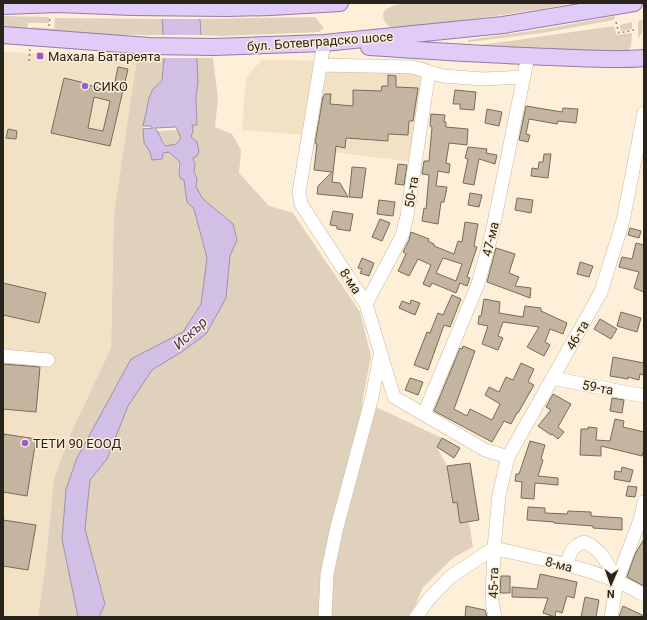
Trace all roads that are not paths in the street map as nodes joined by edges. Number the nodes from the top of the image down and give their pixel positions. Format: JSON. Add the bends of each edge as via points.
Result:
{"nodes":[{"id":1,"x":340,"y":3,"type":"edge"},
{"id":2,"x":634,"y":3,"type":"edge"},
{"id":3,"x":278,"y":5,"type":"edge"},
{"id":4,"x":3,"y":6,"type":"edge"},
{"id":5,"x":3,"y":35,"type":"edge"},
{"id":6,"x":324,"y":43,"type":"junction"},
{"id":7,"x":528,"y":56,"type":"junction"},
{"id":8,"x":644,"y":58,"type":"edge"},
{"id":9,"x":321,"y":65,"type":"junction"},
{"id":10,"x":429,"y":72,"type":"junction"},
{"id":11,"x":524,"y":77,"type":"junction"},
{"id":12,"x":644,"y":114,"type":"edge"},
{"id":13,"x":641,"y":140,"type":"edge"},
{"id":14,"x":366,"y":304,"type":"junction"},
{"id":15,"x":380,"y":354,"type":"junction"},
{"id":16,"x":3,"y":356,"type":"edge"},
{"id":17,"x":48,"y":360,"type":"dead end"},
{"id":18,"x":552,"y":378,"type":"junction"},
{"id":19,"x":644,"y":396,"type":"edge"},
{"id":20,"x":372,"y":397,"type":"junction"},
{"id":21,"x":394,"y":397,"type":"junction"},
{"id":22,"x":424,"y":414,"type":"junction"},
{"id":23,"x":508,"y":457,"type":"junction"},
{"id":24,"x":644,"y":502,"type":"edge"},
{"id":25,"x":642,"y":517,"type":"edge"},
{"id":26,"x":494,"y":548,"type":"junction"},
{"id":27,"x":608,"y":564,"type":"junction"},
{"id":28,"x":567,"y":565,"type":"junction"},
{"id":29,"x":598,"y":574,"type":"junction"},
{"id":30,"x":617,"y":581,"type":"junction"},
{"id":31,"x":644,"y":595,"type":"edge"},
{"id":32,"x":325,"y":617,"type":"edge"},
{"id":33,"x":416,"y":617,"type":"edge"},
{"id":34,"x":495,"y":617,"type":"edge"},
{"id":35,"x":611,"y":617,"type":"edge"}],
"edges":[{"from":1,"to":3,"type":"main road"},
{"from":2,"to":6,"type":"main road","name":"бул. Ботевградско шосе","via":[[616,14]]},
{"from":3,"to":4,"type":"main road","via":[[226,8],[58,4]]},
{"from":5,"to":6,"type":"main road","name":"бул. Ботевградско шосе","via":[[149,46],[213,47]]},
{"from":6,"to":7,"type":"main road"},
{"from":6,"to":9,"type":"street","name":"8-ма"},
{"from":7,"to":8,"type":"main road"},
{"from":7,"to":11,"type":"street","name":"47-ма"},
{"from":9,"to":10,"type":"street","via":[[413,68]]},
{"from":9,"to":14,"type":"street","name":"8-ма","via":[[299,192],[301,204]]},
{"from":10,"to":11,"type":"street","via":[[443,76],[483,79]]},
{"from":10,"to":14,"type":"street","name":"50-та","via":[[402,236]]},
{"from":11,"to":22,"type":"street","name":"47-ма","via":[[492,233],[478,284]]},
{"from":12,"to":13,"type":"street","name":"46-та"},
{"from":13,"to":18,"type":"street","name":"46-та","via":[[623,221],[601,292]]},
{"from":14,"to":15,"type":"street","name":"8-ма"},
{"from":15,"to":20,"type":"street"},
{"from":15,"to":21,"type":"street","name":"8-ма"},
{"from":16,"to":17,"type":"street"},
{"from":18,"to":19,"type":"street","name":"59-та"},
{"from":18,"to":23,"type":"street","name":"46-та"},
{"from":20,"to":21,"type":"street"},
{"from":20,"to":32,"type":"street","via":[[337,526],[327,574]]},
{"from":21,"to":22,"type":"street"},
{"from":22,"to":23,"type":"street","via":[[485,450]]},
{"from":23,"to":26,"type":"street","name":"46-та","via":[[499,495]]},
{"from":24,"to":25,"type":"street"},
{"from":25,"to":30,"type":"street"},
{"from":26,"to":28,"type":"street","name":"8-ма"},
{"from":26,"to":33,"type":"street","via":[[450,577],[428,599]]},
{"from":26,"to":34,"type":"street","name":"45-та","via":[[492,602]]},
{"from":27,"to":28,"type":"street","via":[[593,546],[584,542],[570,553]]},
{"from":27,"to":29,"type":"street","via":[[604,574]]},
{"from":27,"to":30,"type":"street"},
{"from":28,"to":29,"type":"street","name":"8-ма"},
{"from":29,"to":30,"type":"street","name":"8-ма"},
{"from":30,"to":31,"type":"street","name":"8-ма"},
{"from":30,"to":35,"type":"street"}]}
